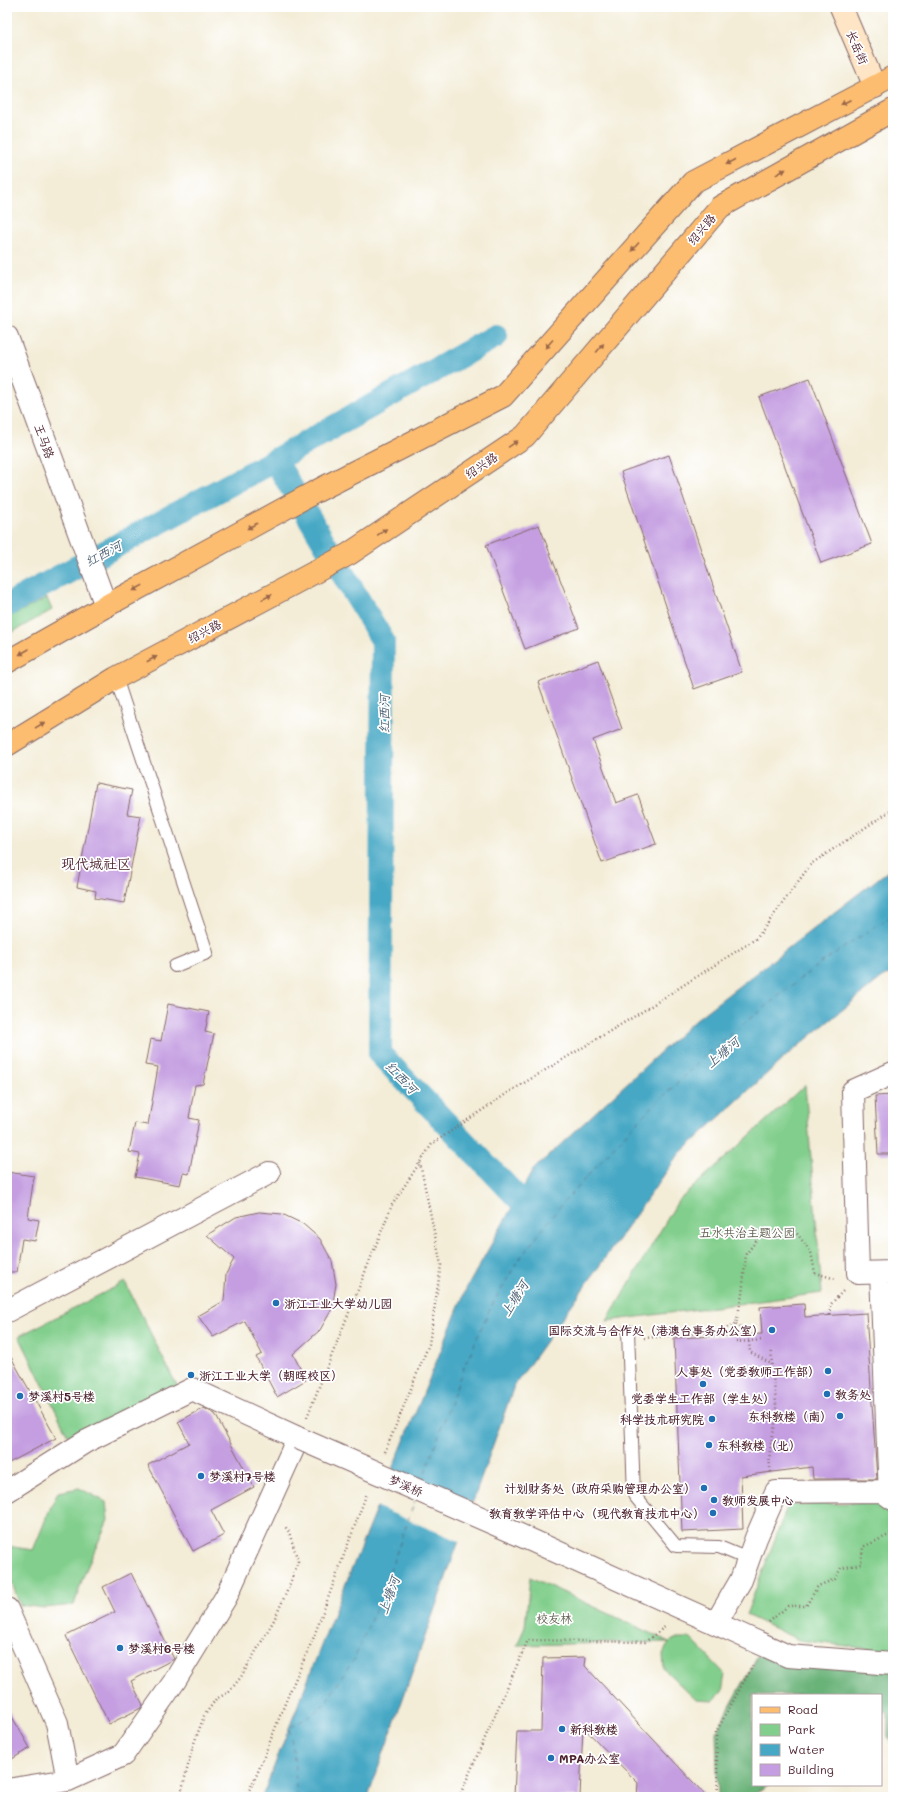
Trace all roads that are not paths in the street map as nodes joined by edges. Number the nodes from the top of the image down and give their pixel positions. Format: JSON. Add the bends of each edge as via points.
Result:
{"nodes":[{"id":1,"x":841,"y":7,"type":"edge"},
{"id":2,"x":884,"y":82,"type":"edge"},
{"id":3,"x":893,"y":110,"type":"edge"},
{"id":4,"x":7,"y":337,"type":"edge"},
{"id":5,"x":106,"y":606,"type":"junction"},
{"id":6,"x":7,"y":662,"type":"edge"},
{"id":7,"x":116,"y":678,"type":"junction"},
{"id":8,"x":7,"y":745,"type":"edge"},
{"id":9,"x":175,"y":966,"type":"dead end"},
{"id":10,"x":893,"y":1073,"type":"edge"},
{"id":11,"x":269,"y":1173,"type":"dead end"},
{"id":12,"x":887,"y":1272,"type":"edge"},
{"id":13,"x":7,"y":1312,"type":"edge"},
{"id":14,"x":628,"y":1335,"type":"road end"},
{"id":15,"x":298,"y":1438,"type":"junction"},
{"id":16,"x":7,"y":1491,"type":"edge"},
{"id":17,"x":891,"y":1498,"type":"edge"},
{"id":18,"x":748,"y":1559,"type":"junction"},
{"id":19,"x":7,"y":1608,"type":"edge"},
{"id":20,"x":716,"y":1623,"type":"junction"},
{"id":21,"x":893,"y":1664,"type":"edge"},
{"id":22,"x":68,"y":1780,"type":"junction"},
{"id":23,"x":7,"y":1790,"type":"edge"}],
"edges":[{"from":1,"to":2,"type":"street","name":"长岳街"},
{"from":2,"to":5,"type":"main road","one_way":true,"via":[[693,182],[503,396],[313,493]]},
{"from":7,"to":3,"type":"main road","name":"绍兴路","one_way":true,"via":[[349,554],[525,436],[720,207]]},
{"from":4,"to":5,"type":"street","name":"王马路"},
{"from":5,"to":6,"type":"main road","one_way":true},
{"from":8,"to":7,"type":"main road","name":"绍兴路","one_way":true},
{"from":7,"to":9,"type":"lane","via":[[207,953]]},
{"from":10,"to":12,"type":"street","via":[[853,1091],[858,1273]]},
{"from":11,"to":13,"type":"street"},
{"from":12,"to":17,"type":"street"},
{"from":14,"to":18,"type":"lane","via":[[634,1494],[676,1546],[719,1547]]},
{"from":15,"to":16,"type":"street","name":"梦溪桥","via":[[192,1389],[85,1442]]},
{"from":15,"to":20,"type":"street","name":"梦溪桥","bridge":true},
{"from":15,"to":22,"type":"street","via":[[226,1596],[174,1682],[123,1755]]},
{"from":17,"to":18,"type":"street","via":[[882,1491],[776,1492]]},
{"from":18,"to":20,"type":"street","via":[[741,1580]]},
{"from":19,"to":22,"type":"street","via":[[57,1723]]},
{"from":20,"to":21,"type":"street","name":"梦溪桥","via":[[788,1656]]},
{"from":22,"to":23,"type":"street"}]}
